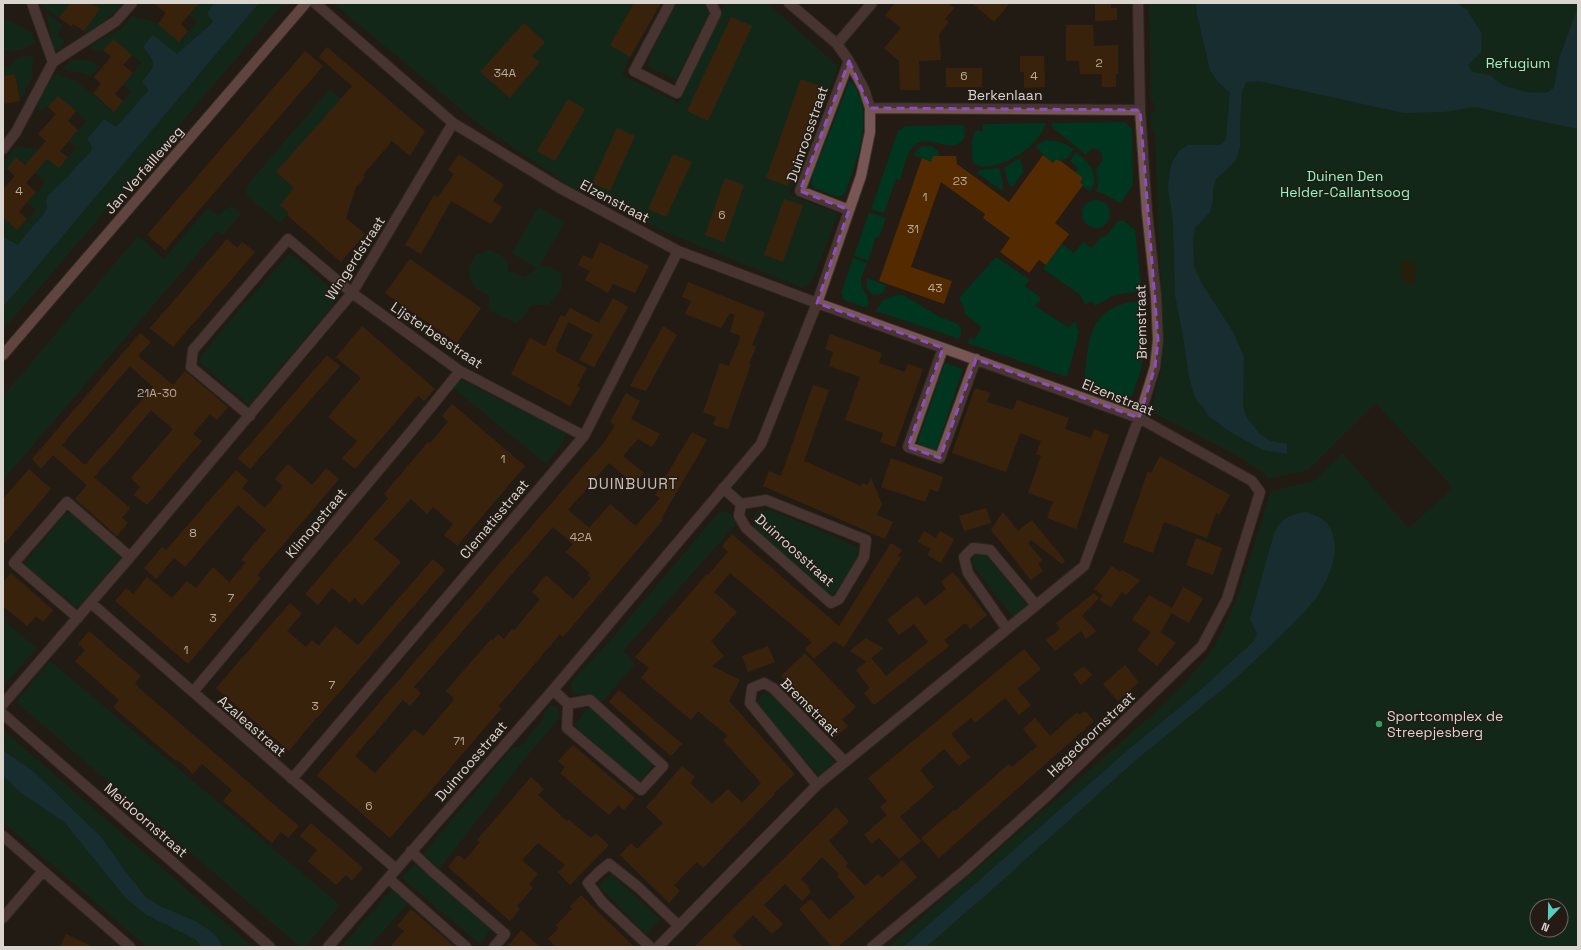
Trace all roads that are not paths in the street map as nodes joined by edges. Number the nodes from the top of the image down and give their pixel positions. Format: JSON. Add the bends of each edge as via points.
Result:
{"nodes":[{"id":1,"x":32,"y":3,"type":"edge"},
{"id":2,"x":132,"y":3,"type":"edge"},
{"id":3,"x":306,"y":3,"type":"edge"},
{"id":4,"x":315,"y":3,"type":"edge"},
{"id":5,"x":670,"y":3,"type":"edge"},
{"id":6,"x":711,"y":3,"type":"edge"},
{"id":7,"x":789,"y":3,"type":"edge"},
{"id":8,"x":872,"y":3,"type":"edge"},
{"id":9,"x":1138,"y":3,"type":"edge"},
{"id":10,"x":837,"y":44,"type":"junction"},
{"id":11,"x":849,"y":61,"type":"junction"},
{"id":12,"x":53,"y":62,"type":"junction"},
{"id":13,"x":870,"y":108,"type":"junction"},
{"id":14,"x":1140,"y":110,"type":"junction"},
{"id":15,"x":453,"y":123,"type":"junction"},
{"id":16,"x":3,"y":150,"type":"edge"},
{"id":17,"x":850,"y":210,"type":"junction"},
{"id":18,"x":678,"y":251,"type":"junction"},
{"id":19,"x":352,"y":293,"type":"junction"},
{"id":20,"x":818,"y":303,"type":"junction"},
{"id":21,"x":943,"y":348,"type":"junction"},
{"id":22,"x":3,"y":355,"type":"edge"},
{"id":23,"x":976,"y":360,"type":"junction"},
{"id":24,"x":460,"y":371,"type":"junction"},
{"id":25,"x":250,"y":416,"type":"junction"},
{"id":26,"x":1138,"y":418,"type":"junction"},
{"id":27,"x":584,"y":436,"type":"junction"},
{"id":28,"x":723,"y":488,"type":"junction"},
{"id":29,"x":1260,"y":492,"type":"joint"},
{"id":30,"x":741,"y":504,"type":"junction"},
{"id":31,"x":130,"y":557,"type":"junction"},
{"id":32,"x":91,"y":603,"type":"junction"},
{"id":33,"x":1036,"y":605,"type":"junction"},
{"id":34,"x":78,"y":618,"type":"junction"},
{"id":35,"x":1007,"y":629,"type":"junction"},
{"id":36,"x":553,"y":690,"type":"junction"},
{"id":37,"x":192,"y":692,"type":"junction"},
{"id":38,"x":3,"y":704,"type":"edge"},
{"id":39,"x":568,"y":704,"type":"junction"},
{"id":40,"x":3,"y":714,"type":"edge"},
{"id":41,"x":845,"y":762,"type":"junction"},
{"id":42,"x":292,"y":779,"type":"junction"},
{"id":43,"x":817,"y":785,"type":"junction"},
{"id":44,"x":3,"y":836,"type":"edge"},
{"id":45,"x":412,"y":851,"type":"junction"},
{"id":46,"x":396,"y":869,"type":"junction"},
{"id":47,"x":43,"y":871,"type":"junction"},
{"id":48,"x":388,"y":878,"type":"junction"},
{"id":49,"x":3,"y":918,"type":"edge"},
{"id":50,"x":679,"y":926,"type":"junction"},
{"id":51,"x":664,"y":945,"type":"edge"},
{"id":52,"x":130,"y":947,"type":"edge"},
{"id":53,"x":270,"y":947,"type":"edge"},
{"id":54,"x":328,"y":947,"type":"edge"},
{"id":55,"x":466,"y":947,"type":"edge"},
{"id":56,"x":494,"y":947,"type":"edge"},
{"id":57,"x":650,"y":947,"type":"edge"},
{"id":58,"x":872,"y":947,"type":"edge"}],
"edges":[{"from":1,"to":12,"type":"street"},
{"from":2,"to":12,"type":"street","via":[[116,21]]},
{"from":3,"to":22,"type":"street","name":"Jan Verfailleweg"},
{"from":4,"to":15,"type":"street","name":"Elzenstraat"},
{"from":5,"to":6,"type":"street","via":[[634,71],[676,93],[716,14]]},
{"from":7,"to":10,"type":"street","name":"Duinroosstraat"},
{"from":8,"to":10,"type":"street"},
{"from":9,"to":14,"type":"street","name":"Bremstraat"},
{"from":10,"to":11,"type":"street","name":"Duinroosstraat"},
{"from":11,"to":13,"type":"street","name":"Duinroosstraat","via":[[864,89]]},
{"from":11,"to":17,"type":"street","name":"Duinroosstraat","via":[[800,191]]},
{"from":12,"to":16,"type":"street","via":[[16,132]]},
{"from":13,"to":14,"type":"street","name":"Berkenlaan"},
{"from":13,"to":17,"type":"street","name":"Duinroosstraat","via":[[866,157]]},
{"from":14,"to":26,"type":"street","name":"Bremstraat","via":[[1158,340],[1155,367]]},
{"from":15,"to":18,"type":"street","name":"Elzenstraat","via":[[560,188]]},
{"from":15,"to":19,"type":"street","name":"Wingerdstraat"},
{"from":17,"to":20,"type":"street","name":"Duinroosstraat"},
{"from":18,"to":20,"type":"street","name":"Elzenstraat"},
{"from":18,"to":27,"type":"street","name":"Clematisstraat"},
{"from":19,"to":24,"type":"street","name":"Lijsterbesstraat"},
{"from":19,"to":25,"type":"street","name":"Wingerdstraat"},
{"from":19,"to":25,"type":"street","name":"Lijsterbesstraat","via":[[288,239],[193,350],[191,367]]},
{"from":20,"to":21,"type":"street","name":"Elzenstraat"},
{"from":20,"to":28,"type":"street","name":"Duinroosstraat","via":[[761,444]]},
{"from":21,"to":23,"type":"street","name":"Elzenstraat"},
{"from":21,"to":23,"type":"street","via":[[908,447],[940,458]]},
{"from":23,"to":26,"type":"street","name":"Elzenstraat"},
{"from":24,"to":27,"type":"street","name":"Lijsterbesstraat"},
{"from":24,"to":37,"type":"street","name":"Klimopstraat"},
{"from":25,"to":31,"type":"street","name":"Wingerdstraat"},
{"from":26,"to":29,"type":"street","name":"Elzenstraat","via":[[1252,482]]},
{"from":26,"to":33,"type":"street","name":"Bremstraat","via":[[1084,566]]},
{"from":27,"to":42,"type":"street","name":"Clematisstraat"},
{"from":28,"to":30,"type":"street","name":"Duinroosstraat"},
{"from":28,"to":36,"type":"street","name":"Duinroosstraat"},
{"from":29,"to":58,"type":"street","name":"Hagedoornstraat","via":[[1227,599],[1202,646],[1048,795]]},
{"from":30,"to":30,"type":"street","name":"Duinroosstraat","via":[[766,500],[866,540],[864,557],[839,599],[832,603],[746,528],[739,516]]},
{"from":31,"to":32,"type":"street","name":"Wingerdstraat"},
{"from":31,"to":34,"type":"street","via":[[67,502],[19,557],[14,563]]},
{"from":32,"to":34,"type":"street","name":"Wingerdstraat"},
{"from":32,"to":37,"type":"street","name":"Azaleastraat"},
{"from":33,"to":35,"type":"street","name":"Bremstraat"},
{"from":33,"to":35,"type":"street","via":[[990,550],[973,548],[964,557],[968,573]]},
{"from":34,"to":38,"type":"street","name":"Wingerdstraat"},
{"from":35,"to":41,"type":"street","name":"Bremstraat"},
{"from":36,"to":39,"type":"street"},
{"from":36,"to":45,"type":"street","name":"Duinroosstraat"},
{"from":37,"to":42,"type":"street","name":"Azaleastraat"},
{"from":39,"to":39,"type":"street","via":[[567,728],[641,790],[663,766],[590,700]]},
{"from":40,"to":53,"type":"street","name":"Meidoornstraat"},
{"from":41,"to":43,"type":"street","name":"Bremstraat"},
{"from":41,"to":43,"type":"street","name":"Bremstraat","via":[[773,688],[764,683],[752,688],[750,703]]},
{"from":42,"to":46,"type":"street","name":"Azaleastraat"},
{"from":43,"to":50,"type":"street","name":"Bremstraat"},
{"from":44,"to":47,"type":"street"},
{"from":45,"to":46,"type":"street","name":"Duinroosstraat"},
{"from":45,"to":56,"type":"street","via":[[505,934]]},
{"from":46,"to":48,"type":"street","name":"Duinroosstraat"},
{"from":47,"to":49,"type":"street"},
{"from":47,"to":52,"type":"street"},
{"from":48,"to":54,"type":"street","name":"Duinroosstraat"},
{"from":48,"to":55,"type":"street"},
{"from":50,"to":51,"type":"street","name":"Bremstraat"},
{"from":50,"to":57,"type":"street","via":[[609,864],[588,883],[602,902]]}]}
